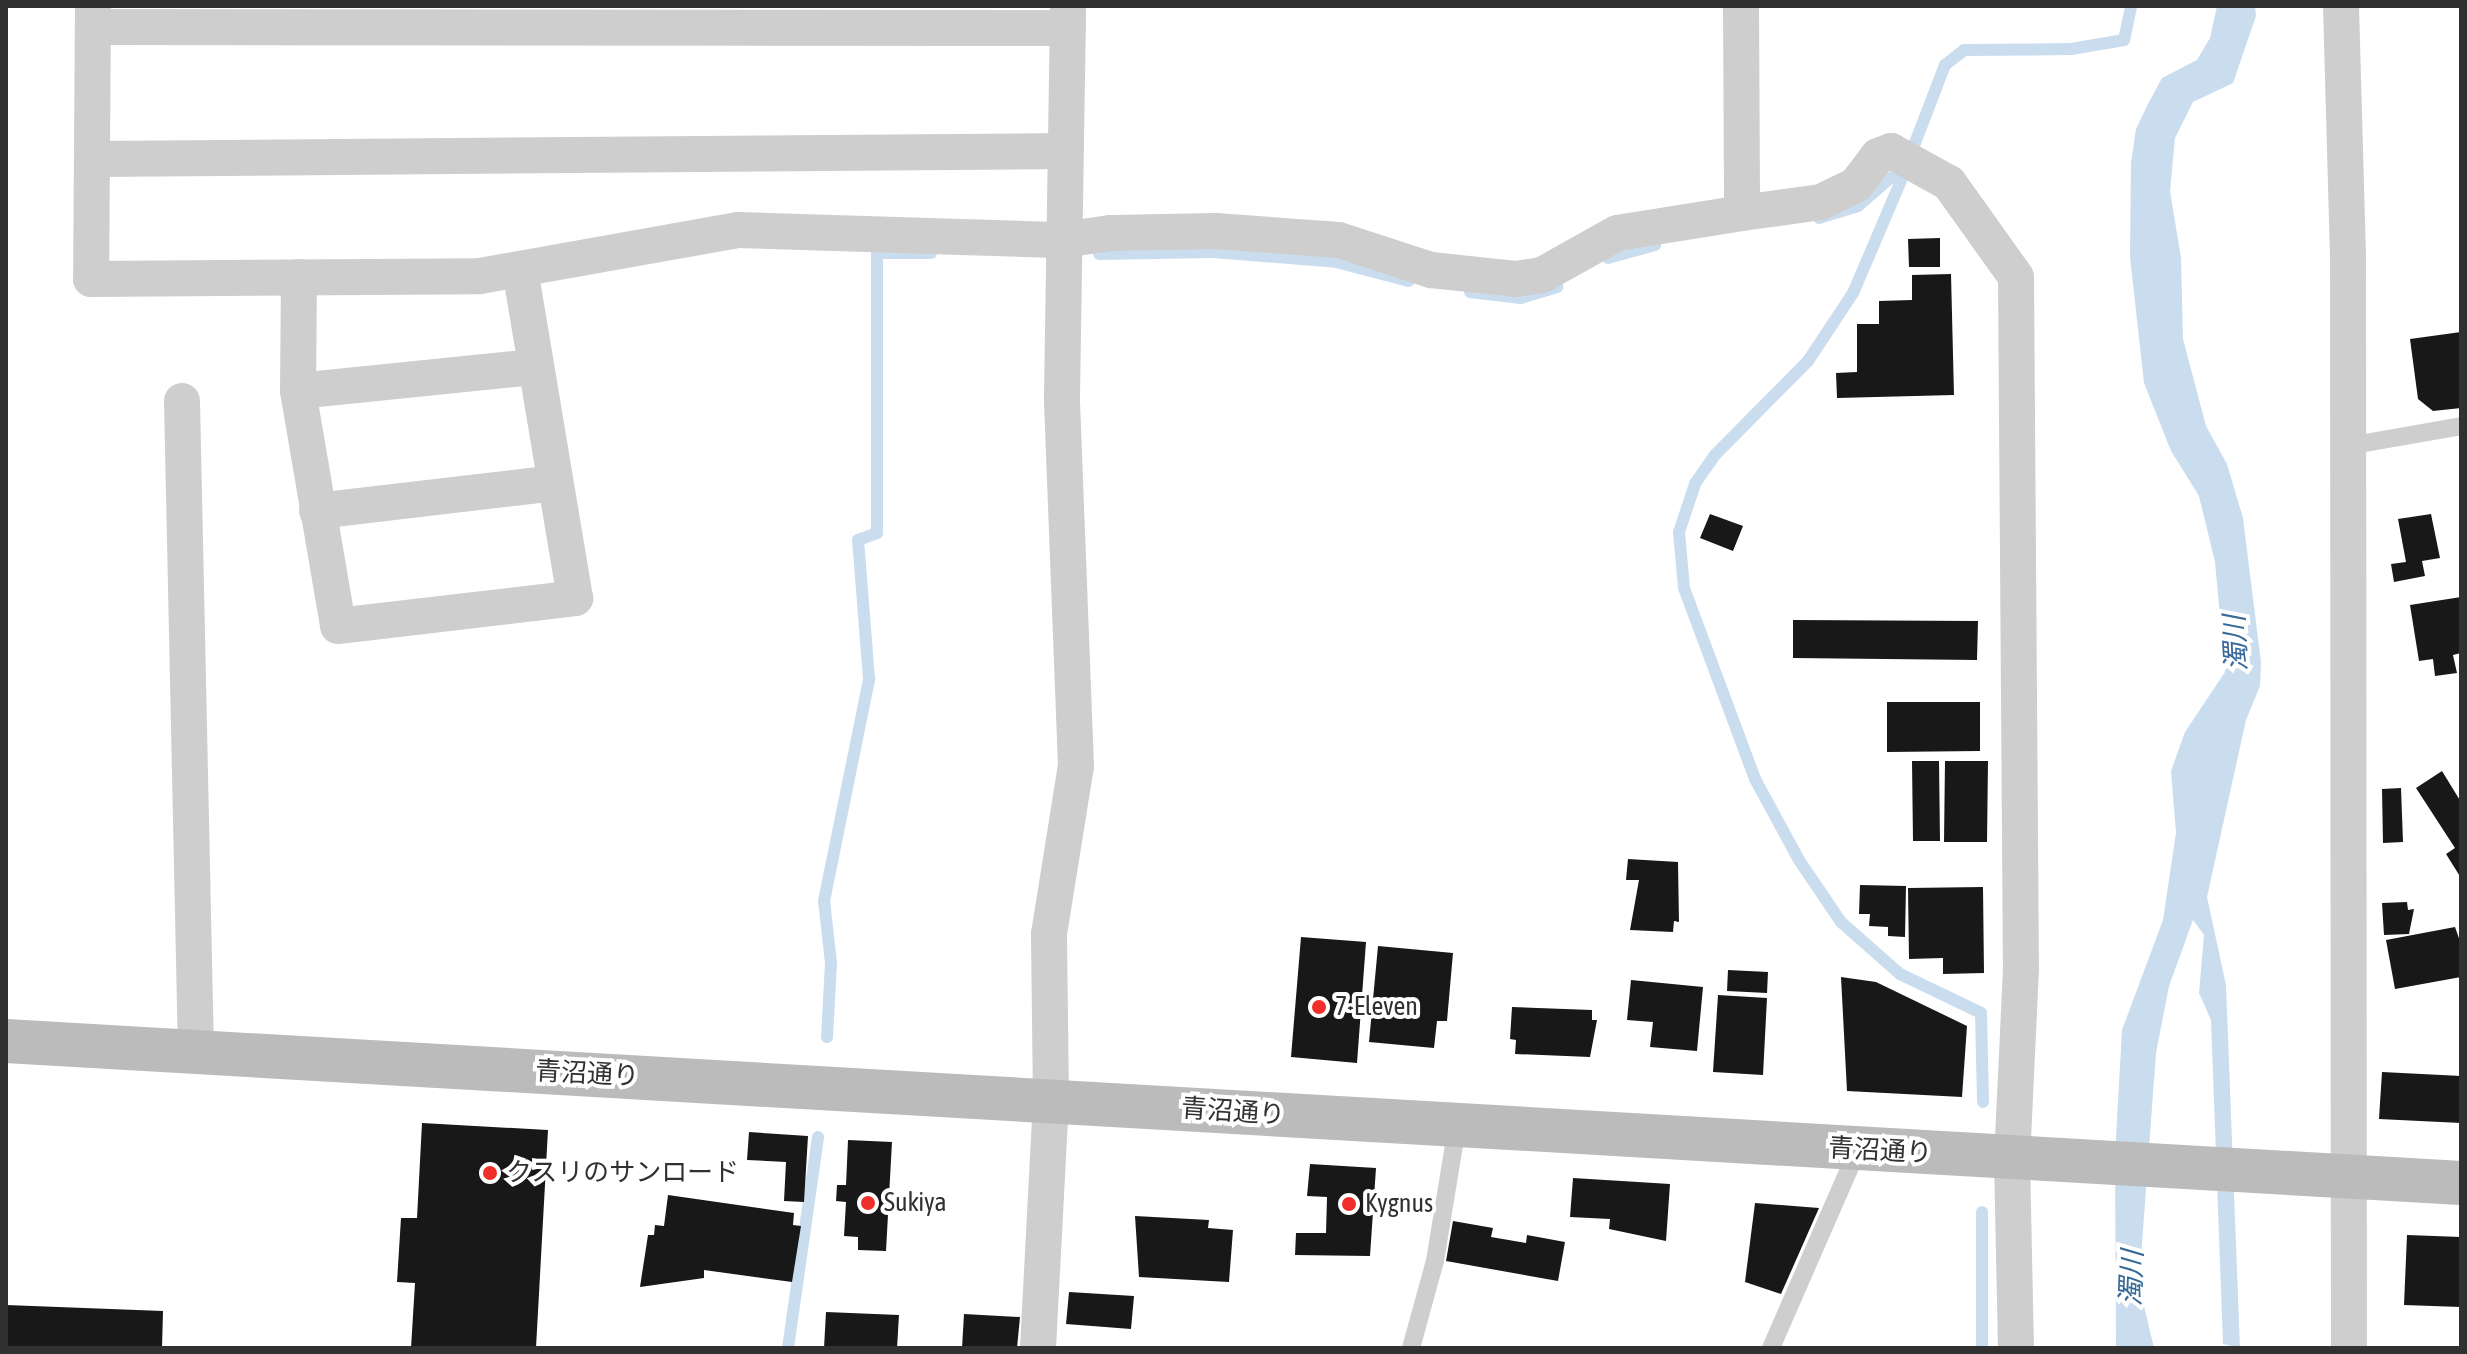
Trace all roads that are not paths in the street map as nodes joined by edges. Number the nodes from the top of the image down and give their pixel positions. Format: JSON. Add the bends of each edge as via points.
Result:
{"nodes":[{"id":1,"x":1741,"y":6,"type":"edge"},
{"id":2,"x":2341,"y":6,"type":"edge"},
{"id":3,"x":93,"y":16,"type":"edge"},
{"id":4,"x":1068,"y":17,"type":"edge"},
{"id":5,"x":1064,"y":151,"type":"junction"},
{"id":6,"x":94,"y":159,"type":"junction"},
{"id":7,"x":1742,"y":213,"type":"junction"},
{"id":8,"x":1063,"y":240,"type":"junction"},
{"id":9,"x":520,"y":271,"type":"junction"},
{"id":10,"x":299,"y":277,"type":"junction"},
{"id":11,"x":536,"y":367,"type":"junction"},
{"id":12,"x":298,"y":391,"type":"junction"},
{"id":13,"x":182,"y":401,"type":"dead end"},
{"id":14,"x":2461,"y":426,"type":"edge"},
{"id":15,"x":2348,"y":446,"type":"junction"},
{"id":16,"x":555,"y":483,"type":"junction"},
{"id":17,"x":317,"y":511,"type":"junction"},
{"id":18,"x":6,"y":1041,"type":"edge"},
{"id":19,"x":196,"y":1052,"type":"junction"},
{"id":20,"x":1051,"y":1101,"type":"junction"},
{"id":21,"x":1457,"y":1126,"type":"junction"},
{"id":22,"x":1858,"y":1149,"type":"junction"},
{"id":23,"x":2023,"y":1159,"type":"junction"},
{"id":24,"x":2345,"y":1177,"type":"junction"},
{"id":25,"x":2461,"y":1183,"type":"edge"},
{"id":26,"x":1038,"y":1348,"type":"edge"},
{"id":27,"x":1411,"y":1348,"type":"edge"},
{"id":28,"x":1771,"y":1348,"type":"edge"},
{"id":29,"x":2016,"y":1348,"type":"edge"},
{"id":30,"x":2349,"y":1348,"type":"edge"}],
"edges":[{"from":1,"to":7,"type":"street"},
{"from":2,"to":15,"type":"street"},
{"from":3,"to":4,"type":"street"},
{"from":3,"to":6,"type":"street"},
{"from":4,"to":5,"type":"street"},
{"from":5,"to":6,"type":"street"},
{"from":5,"to":8,"type":"street"},
{"from":6,"to":10,"type":"street","via":[[91,279]]},
{"from":7,"to":8,"type":"street","via":[[1617,233],[1542,275],[1516,279],[1431,270],[1339,240],[1216,231],[1111,233]]},
{"from":7,"to":23,"type":"street","via":[[1821,202],[1856,185],[1878,156],[1891,151],[1949,183],[2016,277]]},
{"from":8,"to":9,"type":"street","via":[[738,230]]},
{"from":8,"to":20,"type":"street","via":[[1062,396],[1076,766],[1049,934]]},
{"from":9,"to":10,"type":"street"},
{"from":9,"to":11,"type":"street"},
{"from":10,"to":12,"type":"street"},
{"from":11,"to":12,"type":"street"},
{"from":11,"to":16,"type":"street"},
{"from":12,"to":17,"type":"street"},
{"from":13,"to":19,"type":"street"},
{"from":14,"to":15,"type":"lane"},
{"from":15,"to":24,"type":"street"},
{"from":16,"to":17,"type":"street"},
{"from":16,"to":17,"type":"street","via":[[575,598],[338,626]]},
{"from":18,"to":19,"type":"street","name":"青沼通り"},
{"from":19,"to":20,"type":"street","name":"青沼通り"},
{"from":20,"to":21,"type":"street","name":"青沼通り"},
{"from":20,"to":26,"type":"street"},
{"from":21,"to":22,"type":"street","name":"青沼通り"},
{"from":21,"to":27,"type":"lane","via":[[1435,1261]]},
{"from":22,"to":23,"type":"street","name":"青沼通り"},
{"from":22,"to":28,"type":"lane"},
{"from":23,"to":24,"type":"street","name":"青沼通り"},
{"from":23,"to":29,"type":"street"},
{"from":24,"to":25,"type":"street","name":"青沼通り"},
{"from":24,"to":30,"type":"street"}]}
